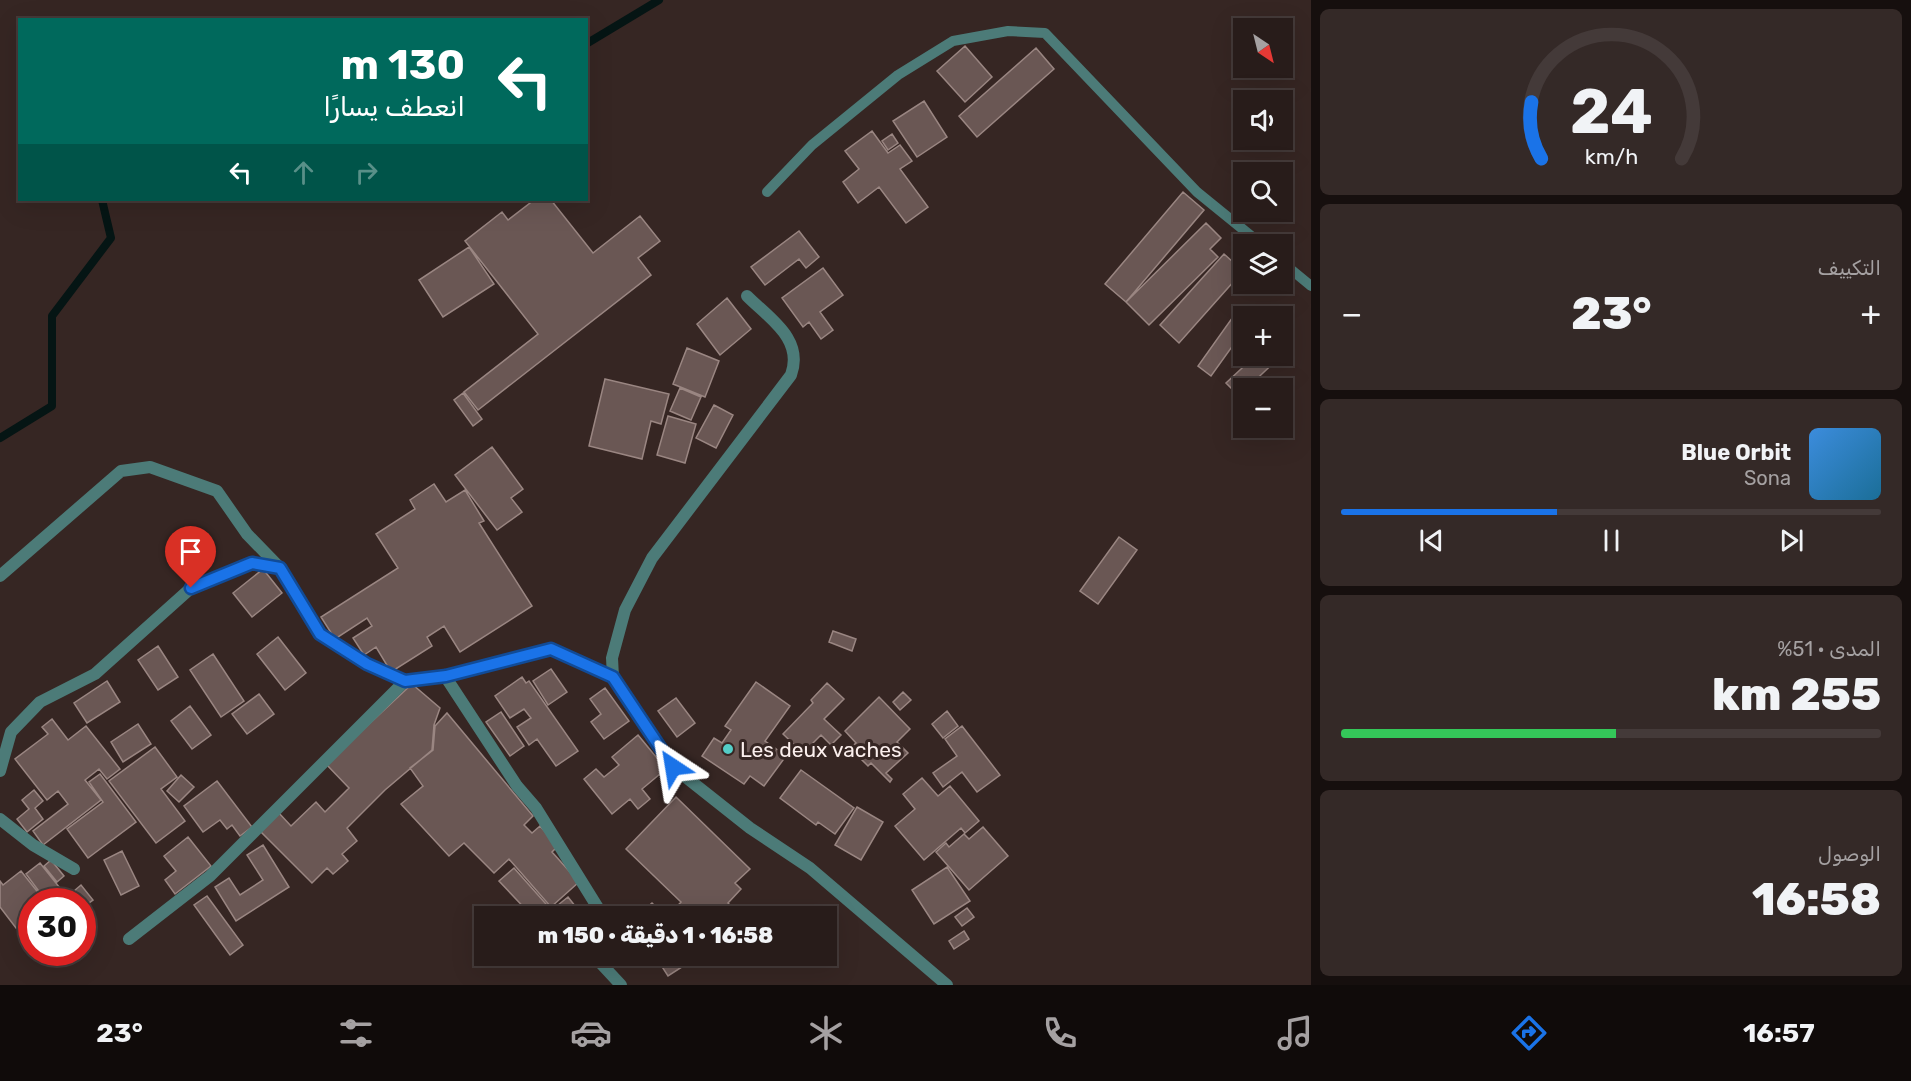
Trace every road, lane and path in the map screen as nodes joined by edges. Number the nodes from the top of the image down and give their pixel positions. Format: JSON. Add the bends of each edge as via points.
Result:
{"nodes":[{"id":1,"x":767,"y":192,"type":"dead end"},
{"id":2,"x":1249,"y":234,"type":"edge"},
{"id":3,"x":1293,"y":271,"type":"edge"},
{"id":4,"x":1311,"y":286,"type":"edge"},
{"id":5,"x":747,"y":296,"type":"dead end"},
{"id":6,"x":280,"y":568,"type":"junction"},
{"id":7,"x":0,"y":576,"type":"edge"},
{"id":8,"x":446,"y":676,"type":"junction"},
{"id":9,"x":613,"y":677,"type":"junction"},
{"id":10,"x":405,"y":681,"type":"junction"},
{"id":11,"x":0,"y":771,"type":"edge"},
{"id":12,"x":0,"y":819,"type":"edge"},
{"id":13,"x":74,"y":868,"type":"dead end"},
{"id":14,"x":597,"y":906,"type":"edge"},
{"id":15,"x":129,"y":939,"type":"dead end"},
{"id":16,"x":603,"y":966,"type":"edge"},
{"id":17,"x":621,"y":985,"type":"edge"},
{"id":18,"x":947,"y":985,"type":"edge"}],
"edges":[{"from":1,"to":2,"type":"lane","via":[[812,145],[898,75],[953,41],[1008,31],[1046,33],[1197,192]]},
{"from":3,"to":4,"type":"lane"},
{"from":5,"to":9,"type":"street","via":[[789,339],[795,357],[791,375],[652,558],[626,610],[612,658]]},
{"from":6,"to":7,"type":"street","via":[[247,534],[217,491],[150,467],[121,471]]},
{"from":6,"to":10,"type":"street","via":[[320,634],[367,664]]},
{"from":6,"to":11,"type":"street","via":[[252,563],[191,588],[96,675],[40,702],[11,732]]},
{"from":8,"to":9,"type":"street","via":[[551,649]]},
{"from":8,"to":10,"type":"street"},
{"from":8,"to":14,"type":"street"},
{"from":9,"to":18,"type":"street","via":[[673,767],[750,828],[810,868]]},
{"from":10,"to":15,"type":"street","via":[[210,876]]},
{"from":12,"to":13,"type":"street","via":[[33,845]]},
{"from":16,"to":17,"type":"street"}]}
